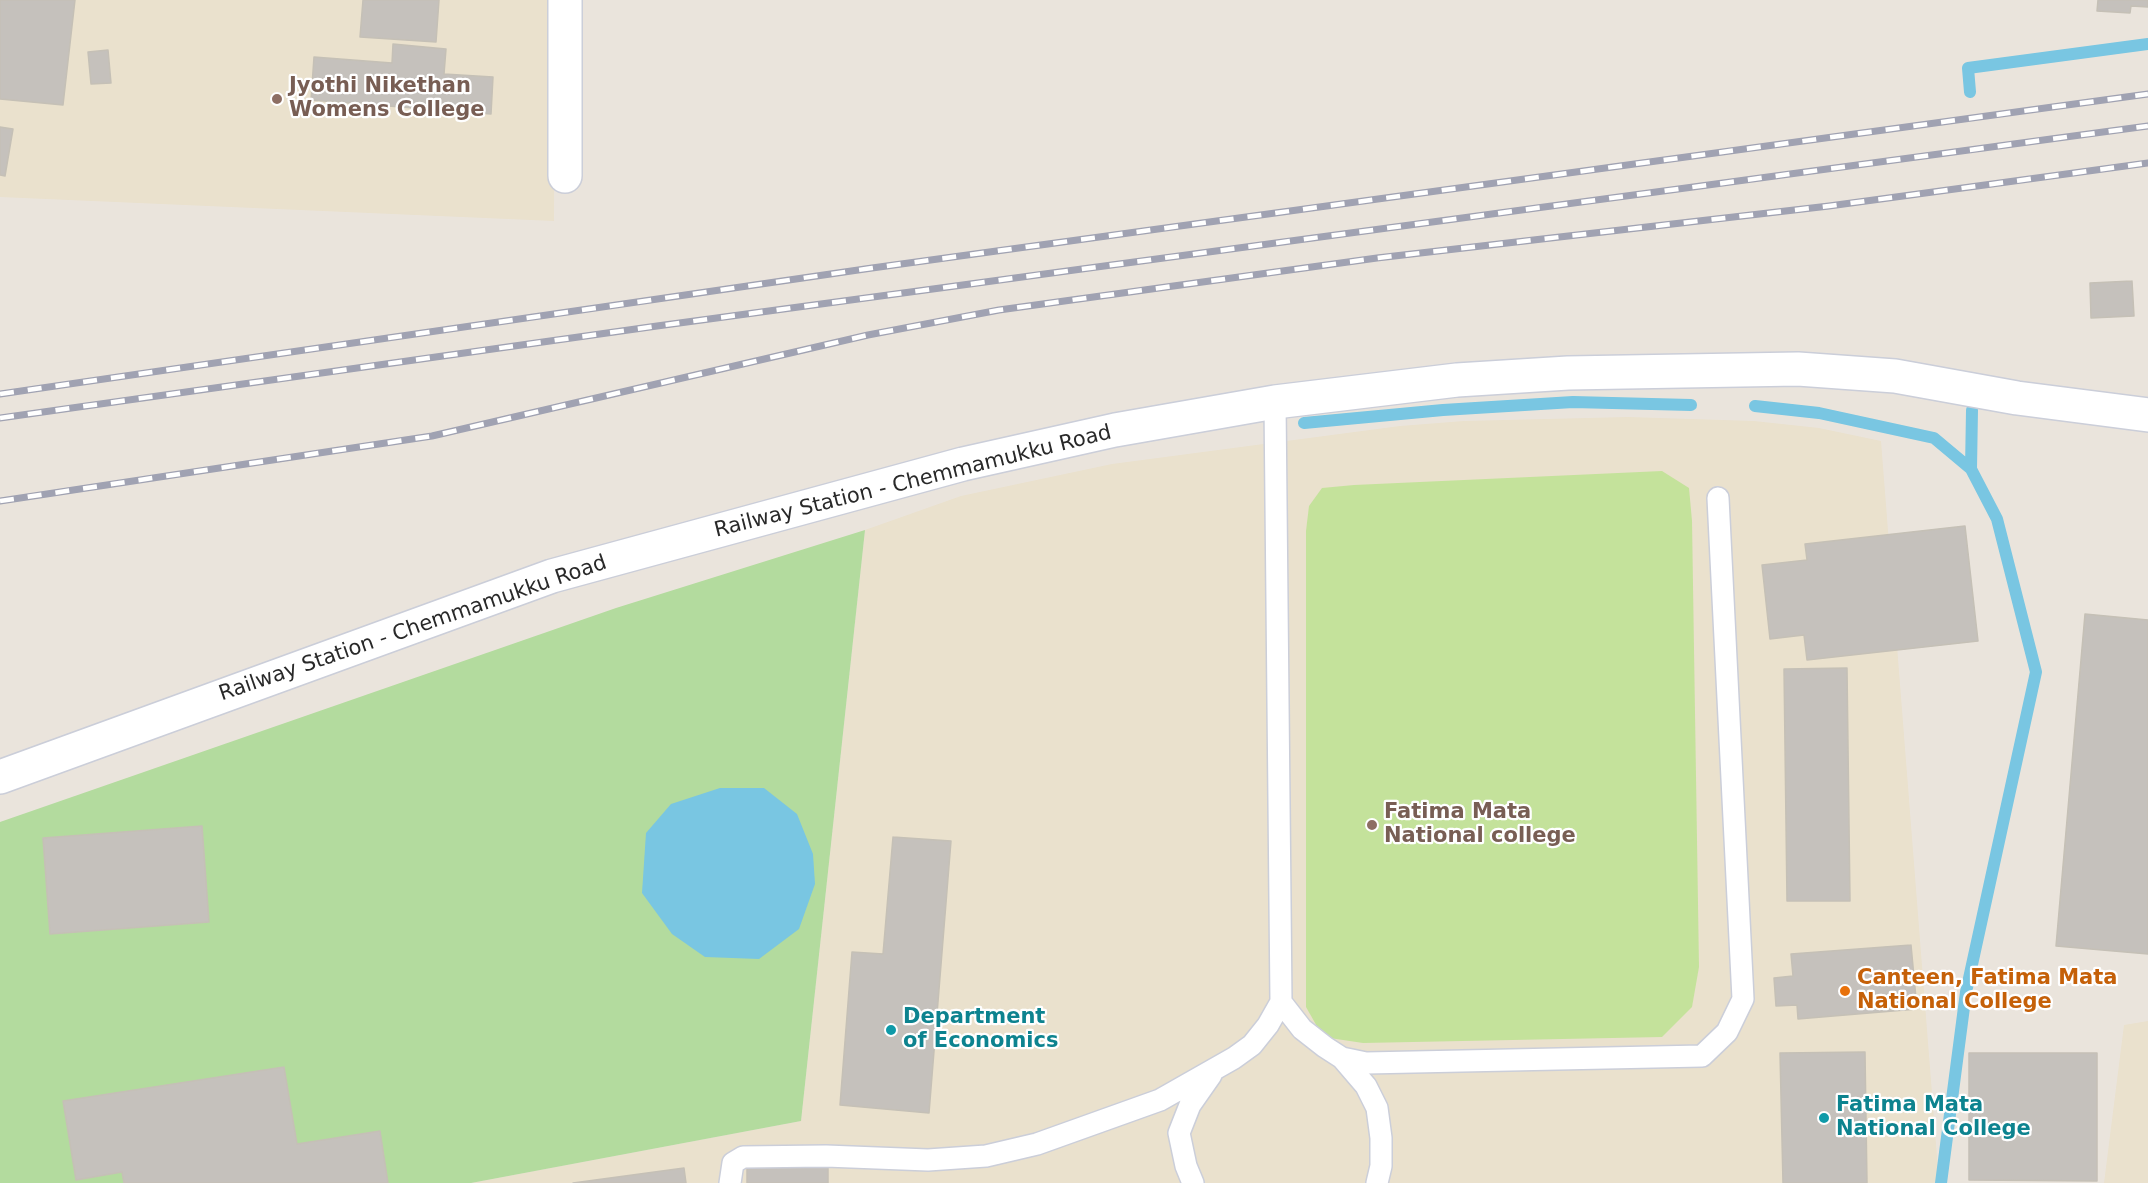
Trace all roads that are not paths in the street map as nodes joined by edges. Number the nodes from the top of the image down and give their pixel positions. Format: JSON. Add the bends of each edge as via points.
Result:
{"nodes":[{"id":1,"x":565,"y":0,"type":"edge"},
{"id":2,"x":565,"y":176,"type":"dead end"},
{"id":3,"x":1275,"y":402,"type":"junction"},
{"id":4,"x":2148,"y":414,"type":"edge"},
{"id":5,"x":1718,"y":498,"type":"dead end"},
{"id":6,"x":0,"y":777,"type":"edge"},
{"id":7,"x":1281,"y":1002,"type":"junction"},
{"id":8,"x":1342,"y":1058,"type":"junction"},
{"id":9,"x":1217,"y":1066,"type":"junction"},
{"id":10,"x":730,"y":1183,"type":"edge"},
{"id":11,"x":1193,"y":1183,"type":"edge"},
{"id":12,"x":1377,"y":1183,"type":"edge"}],
"edges":[{"from":1,"to":2,"type":"main road"},
{"from":3,"to":4,"type":"main road","name":"Railway Station - Chemmamukku Road","via":[[1457,380],[1568,373],[1798,369],[1895,376],[2017,398]]},
{"from":3,"to":6,"type":"main road","name":"Railway Station - Chemmamukku Road","via":[[1115,430],[963,464],[552,576]]},
{"from":3,"to":7,"type":"lane"},
{"from":5,"to":8,"type":"lane","via":[[1743,999],[1727,1032],[1702,1056],[1366,1063]]},
{"from":7,"to":8,"type":"lane","via":[[1302,1029]]},
{"from":7,"to":9,"type":"lane","via":[[1252,1045]]},
{"from":8,"to":12,"type":"lane","via":[[1366,1086],[1377,1108],[1381,1138]]},
{"from":9,"to":10,"type":"lane","via":[[1160,1100],[1047,1141],[986,1156],[927,1160],[743,1157],[733,1162]]},
{"from":9,"to":11,"type":"lane","via":[[1190,1105],[1179,1133]]}]}
